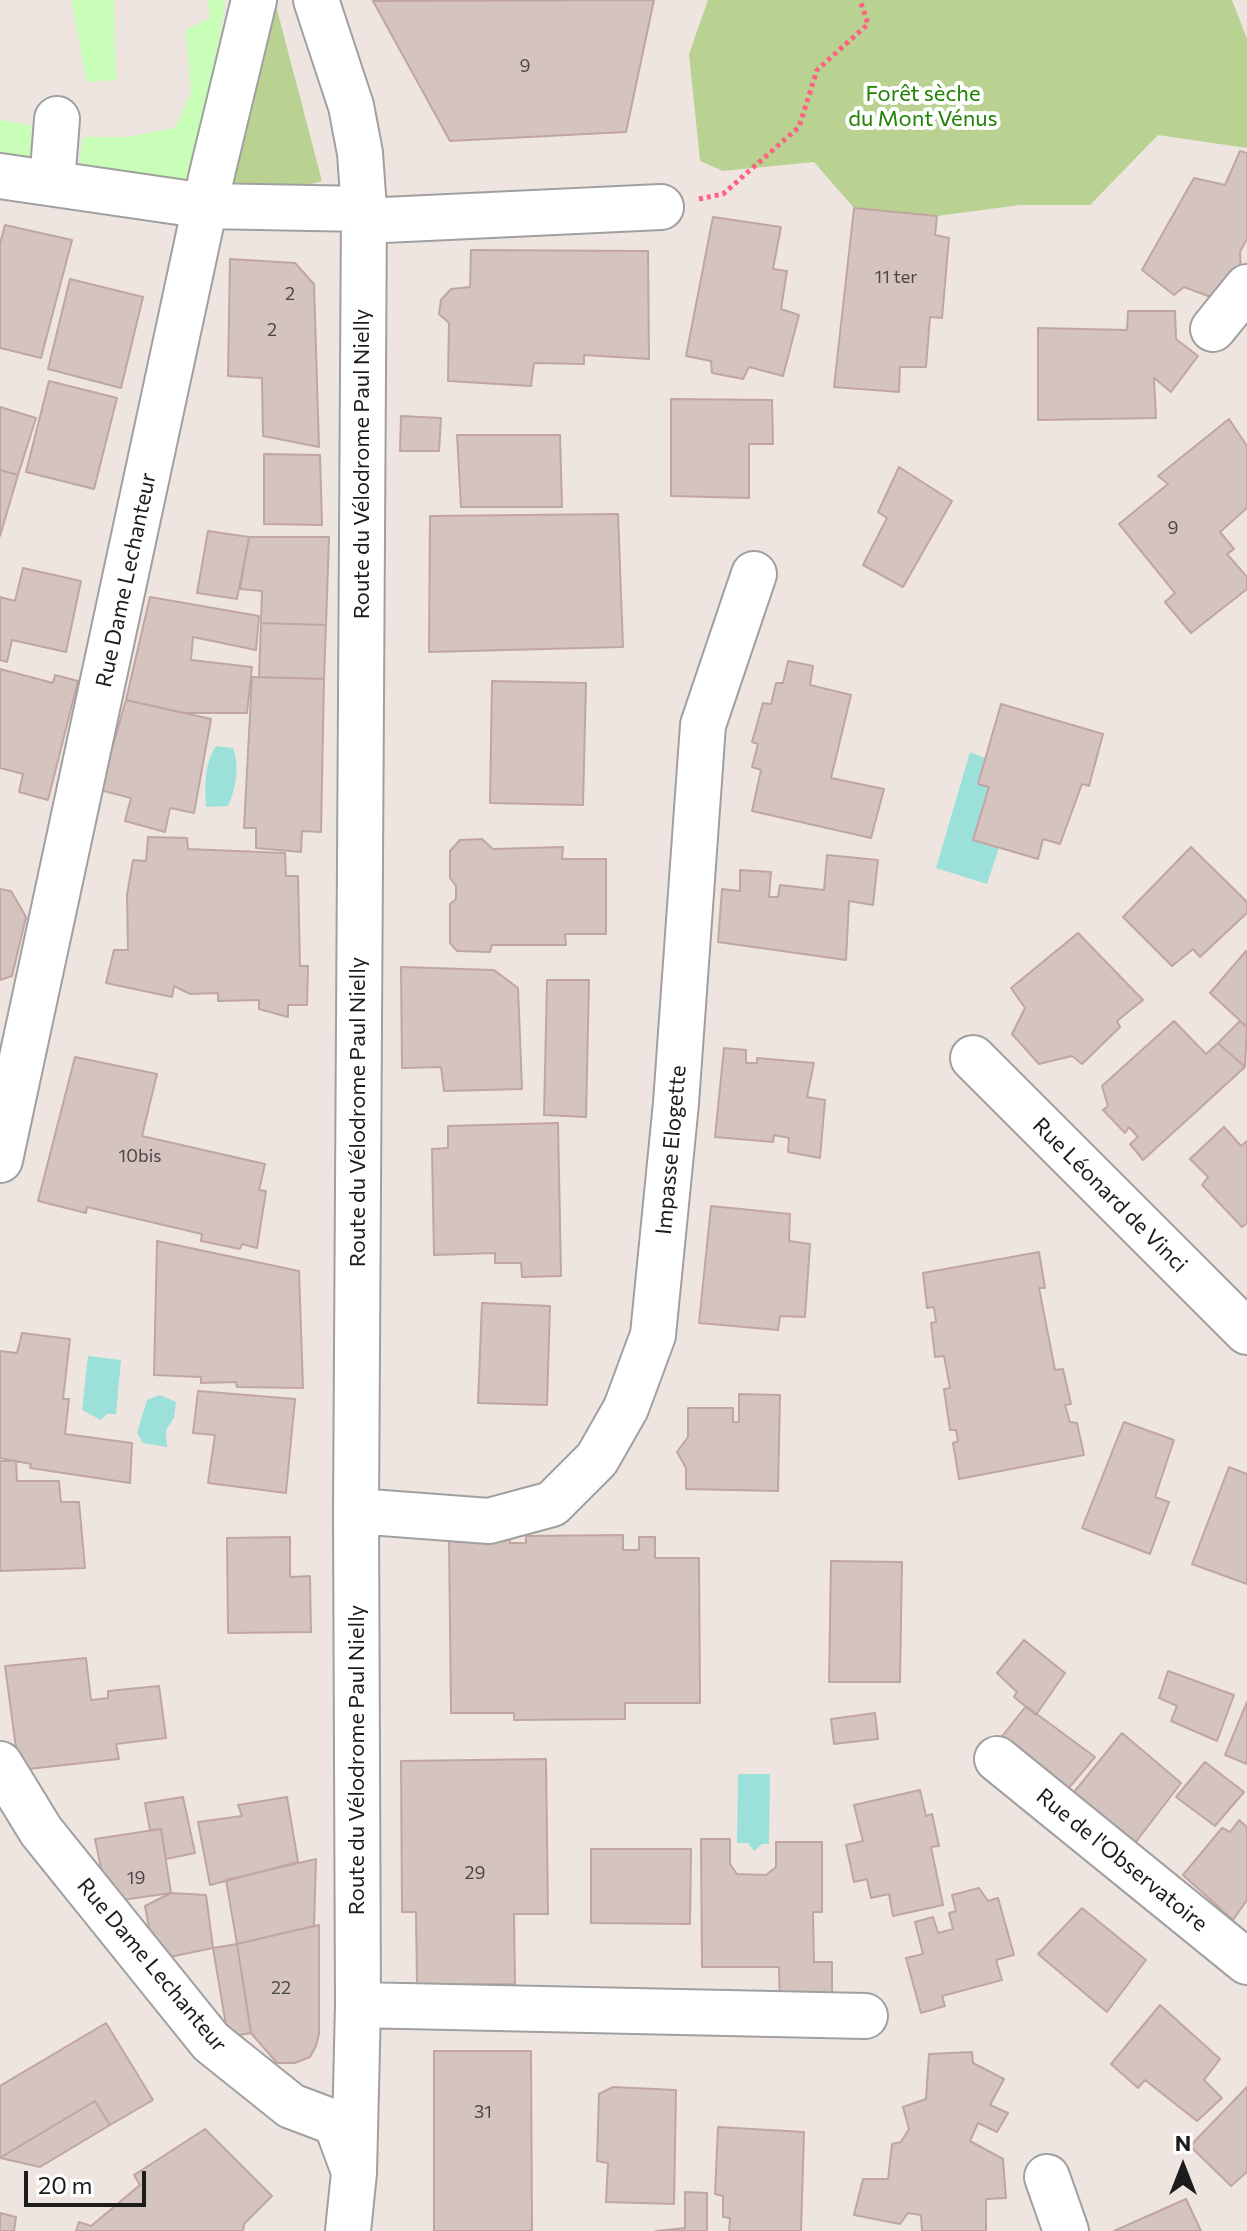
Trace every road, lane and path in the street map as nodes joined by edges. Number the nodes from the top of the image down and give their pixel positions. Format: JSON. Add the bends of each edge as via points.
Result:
{"nodes":[{"id":1,"x":254,"y":0,"type":"edge"},
{"id":2,"x":316,"y":0,"type":"edge"},
{"id":3,"x":860,"y":0,"type":"edge"},
{"id":4,"x":57,"y":119,"type":"dead end"},
{"id":5,"x":0,"y":176,"type":"edge"},
{"id":6,"x":52,"y":183,"type":"junction"},
{"id":7,"x":206,"y":206,"type":"junction"},
{"id":8,"x":661,"y":207,"type":"joint"},
{"id":9,"x":364,"y":215,"type":"junction"},
{"id":10,"x":1247,"y":287,"type":"edge"},
{"id":11,"x":1213,"y":329,"type":"dead end"},
{"id":12,"x":754,"y":574,"type":"dead end"},
{"id":13,"x":973,"y":1058,"type":"dead end"},
{"id":14,"x":0,"y":1160,"type":"edge"},
{"id":15,"x":1247,"y":1332,"type":"edge"},
{"id":16,"x":356,"y":1511,"type":"junction"},
{"id":17,"x":997,"y":1759,"type":"dead end"},
{"id":18,"x":0,"y":1764,"type":"edge"},
{"id":19,"x":1247,"y":1962,"type":"edge"},
{"id":20,"x":358,"y":2005,"type":"junction"},
{"id":21,"x":865,"y":2016,"type":"dead end"},
{"id":22,"x":354,"y":2173,"type":"junction"},
{"id":23,"x":1047,"y":2177,"type":"dead end"},
{"id":24,"x":348,"y":2231,"type":"edge"},
{"id":25,"x":1066,"y":2231,"type":"edge"}],
"edges":[{"from":1,"to":7,"type":"street","name":"Rue Dame Lechanteur"},
{"from":2,"to":9,"type":"street","name":"Route du Vélodrome Paul Nielly","via":[[351,106]]},
{"from":3,"to":8,"type":"path","via":[[868,24],[817,70],[799,127],[723,194]]},
{"from":4,"to":6,"type":"street"},
{"from":5,"to":6,"type":"street"},
{"from":6,"to":7,"type":"street"},
{"from":7,"to":9,"type":"street"},
{"from":7,"to":14,"type":"street","name":"Rue Dame Lechanteur"},
{"from":8,"to":9,"type":"street"},
{"from":9,"to":16,"type":"street","name":"Route du Vélodrome Paul Nielly"},
{"from":10,"to":11,"type":"street"},
{"from":12,"to":16,"type":"street","name":"Impasse Elogette","via":[[703,725],[653,1335],[626,1408],[597,1459],[552,1504],[489,1521]]},
{"from":13,"to":15,"type":"street","name":"Rue Léonard de Vinci"},
{"from":16,"to":20,"type":"street","name":"Route du Vélodrome Paul Nielly"},
{"from":17,"to":19,"type":"street","name":"Rue de l'Observatoire"},
{"from":18,"to":22,"type":"street","name":"Rue Dame Lechanteur","via":[[41,1831],[211,2042],[291,2106],[336,2123]]},
{"from":20,"to":21,"type":"street"},
{"from":20,"to":22,"type":"street","name":"Route du Vélodrome Paul Nielly"},
{"from":22,"to":24,"type":"street","name":"Route du Vélodrome Paul Nielly"},
{"from":23,"to":25,"type":"street"}]}
